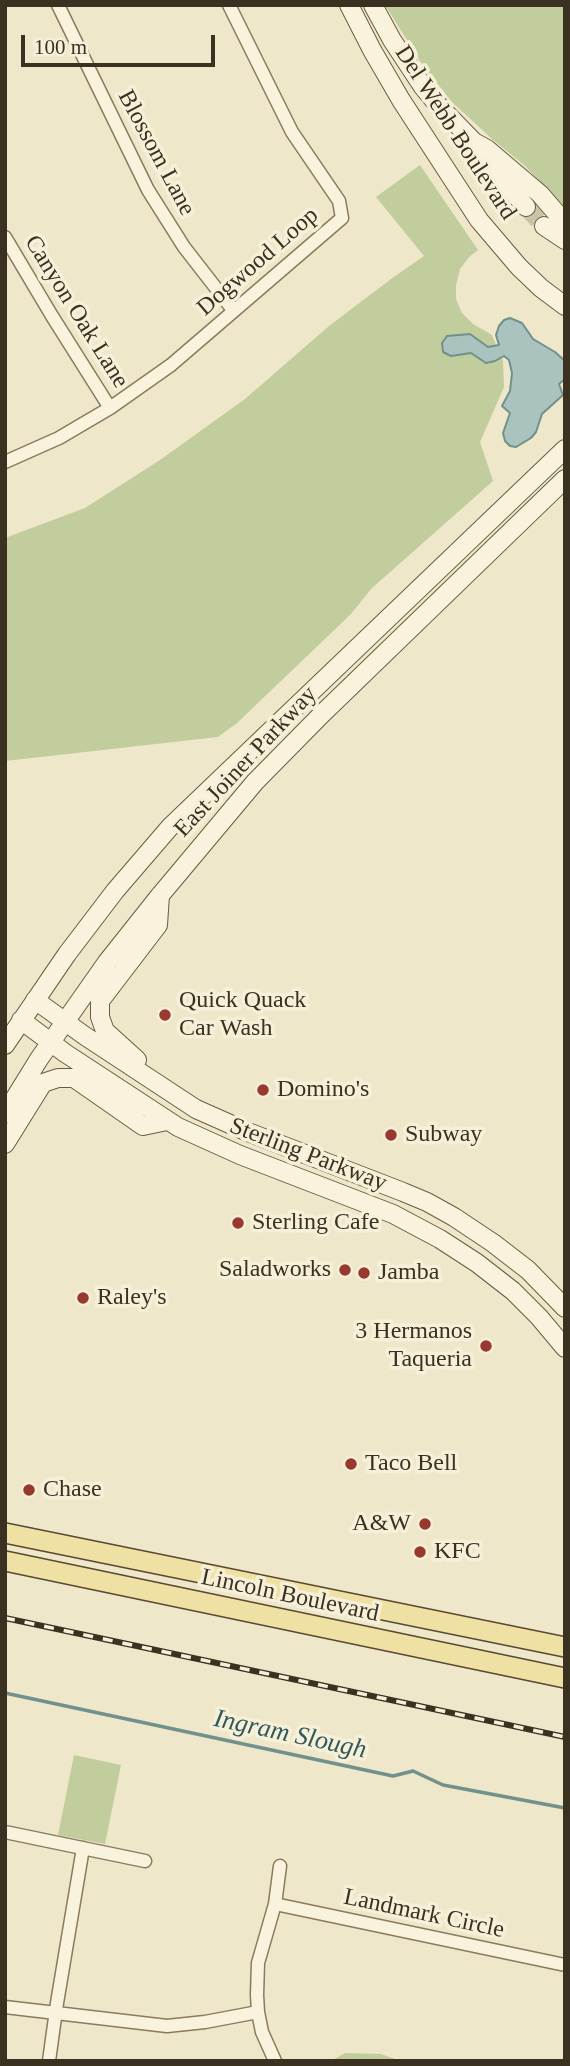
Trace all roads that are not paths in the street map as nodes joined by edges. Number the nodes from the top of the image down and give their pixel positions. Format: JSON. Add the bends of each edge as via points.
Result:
{"nodes":[{"id":1,"x":58,"y":5,"type":"edge"},
{"id":2,"x":229,"y":5,"type":"edge"},
{"id":3,"x":349,"y":5,"type":"edge"},
{"id":4,"x":373,"y":5,"type":"edge"},
{"id":5,"x":474,"y":142,"type":"junction"},
{"id":6,"x":526,"y":206,"type":"tunnel mouth"},
{"id":7,"x":565,"y":223,"type":"edge"},
{"id":8,"x":544,"y":226,"type":"tunnel mouth"},
{"id":9,"x":5,"y":237,"type":"edge"},
{"id":10,"x":565,"y":240,"type":"edge"},
{"id":11,"x":565,"y":306,"type":"edge"},
{"id":12,"x":233,"y":310,"type":"junction"},
{"id":13,"x":110,"y":408,"type":"junction"},
{"id":14,"x":565,"y":449,"type":"edge"},
{"id":15,"x":5,"y":462,"type":"edge"},
{"id":16,"x":565,"y":480,"type":"edge"},
{"id":17,"x":160,"y":895,"type":"junction"},
{"id":18,"x":35,"y":1000,"type":"junction"},
{"id":19,"x":21,"y":1020,"type":"junction"},
{"id":20,"x":65,"y":1022,"type":"junction"},
{"id":21,"x":51,"y":1042,"type":"junction"},
{"id":22,"x":5,"y":1045,"type":"edge"},
{"id":23,"x":184,"y":1102,"type":"junction"},
{"id":24,"x":5,"y":1114,"type":"edge"},
{"id":25,"x":167,"y":1121,"type":"junction"},
{"id":26,"x":5,"y":1144,"type":"edge"},
{"id":27,"x":565,"y":1308,"type":"edge"},
{"id":28,"x":565,"y":1348,"type":"edge"},
{"id":29,"x":5,"y":1533,"type":"edge"},
{"id":30,"x":5,"y":1561,"type":"edge"},
{"id":31,"x":565,"y":1647,"type":"edge"},
{"id":32,"x":565,"y":1678,"type":"edge"},
{"id":33,"x":5,"y":1832,"type":"edge"},
{"id":34,"x":83,"y":1848,"type":"junction"},
{"id":35,"x":145,"y":1861,"type":"dead end"},
{"id":36,"x":280,"y":1866,"type":"dead end"},
{"id":37,"x":275,"y":1904,"type":"junction"},
{"id":38,"x":565,"y":1965,"type":"edge"},
{"id":39,"x":5,"y":2007,"type":"edge"},
{"id":40,"x":258,"y":2012,"type":"junction"},
{"id":41,"x":55,"y":2014,"type":"junction"},
{"id":42,"x":273,"y":2060,"type":"edge"},
{"id":43,"x":50,"y":2061,"type":"edge"}],
"edges":[{"from":1,"to":12,"type":"street","name":"Blossom Lane","via":[[148,190],[184,247]]},
{"from":2,"to":12,"type":"street","name":"Dogwood Loop","via":[[292,132],[339,201],[342,218]]},
{"from":3,"to":11,"type":"main road","name":"Del Webb Boulevard","via":[[401,100],[479,220],[519,267]]},
{"from":4,"to":5,"type":"main road","name":"Del Webb Boulevard","via":[[423,87]]},
{"from":5,"to":6,"type":"main road","name":"Del Webb Boulevard"},
{"from":5,"to":7,"type":"main road","name":"Del Webb Boulevard","via":[[540,194]]},
{"from":8,"to":10,"type":"main road","name":"Del Webb Boulevard"},
{"from":9,"to":13,"type":"street","name":"Canyon Oak Lane"},
{"from":12,"to":13,"type":"street","name":"Dogwood Loop","via":[[171,365]]},
{"from":13,"to":15,"type":"street","name":"Dogwood Loop","via":[[60,438]]},
{"from":14,"to":18,"type":"main road","name":"East Joiner Parkway","via":[[170,827]]},
{"from":16,"to":17,"type":"main road","name":"East Joiner Parkway","via":[[255,782]]},
{"from":17,"to":20,"type":"main road","name":"East Joiner Parkway"},
{"from":17,"to":23,"type":"main road","via":[[158,925],[100,1001],[100,1017],[105,1031]]},
{"from":18,"to":19,"type":"main road","name":"East Joiner Parkway"},
{"from":18,"to":20,"type":"main road","name":"Sterling Parkway"},
{"from":19,"to":21,"type":"main road","name":"Sterling Parkway"},
{"from":19,"to":22,"type":"main road","name":"East Joiner Parkway"},
{"from":20,"to":21,"type":"main road","name":"East Joiner Parkway"},
{"from":20,"to":23,"type":"main road","name":"Sterling Parkway"},
{"from":21,"to":24,"type":"main road","name":"East Joiner Parkway"},
{"from":21,"to":25,"type":"main road","name":"Sterling Parkway"},
{"from":23,"to":27,"type":"main road","name":"Sterling Parkway","via":[[427,1202],[528,1270]]},
{"from":25,"to":26,"type":"main road","via":[[143,1126],[74,1078],[58,1078],[43,1083]]},
{"from":25,"to":28,"type":"main road","name":"Sterling Parkway","via":[[240,1156],[416,1225],[502,1282]]},
{"from":29,"to":31,"type":"main road","name":"Lincoln Boulevard"},
{"from":30,"to":32,"type":"main road","name":"Lincoln Boulevard"},
{"from":33,"to":34,"type":"street"},
{"from":34,"to":35,"type":"street"},
{"from":34,"to":41,"type":"street"},
{"from":36,"to":37,"type":"street"},
{"from":37,"to":38,"type":"street","name":"Landmark Circle"},
{"from":37,"to":40,"type":"street","via":[[258,1963]]},
{"from":39,"to":41,"type":"street"},
{"from":40,"to":41,"type":"street","via":[[167,2026]]},
{"from":40,"to":42,"type":"street"},
{"from":41,"to":43,"type":"street"}]}
